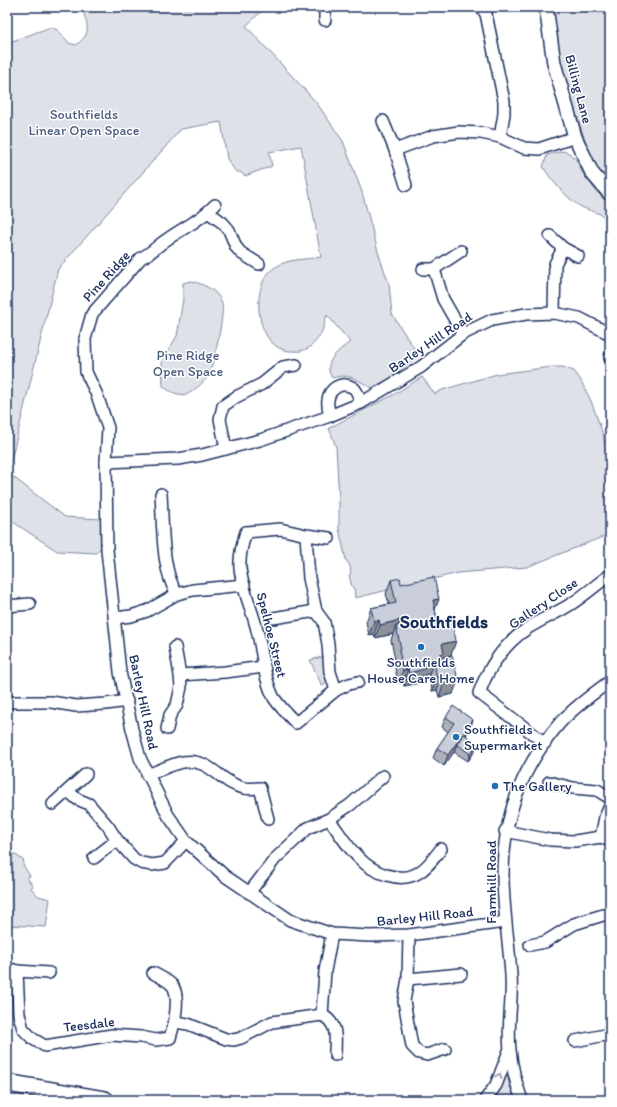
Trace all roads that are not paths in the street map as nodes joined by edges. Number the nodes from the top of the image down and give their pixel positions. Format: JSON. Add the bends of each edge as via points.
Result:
{"nodes":[{"id":1,"x":328,"y":7,"type":"edge"},
{"id":2,"x":481,"y":7,"type":"edge"},
{"id":3,"x":546,"y":7,"type":"edge"},
{"id":4,"x":325,"y":20,"type":"dead end"},
{"id":5,"x":382,"y":121,"type":"dead end"},
{"id":6,"x":500,"y":138,"type":"junction"},
{"id":7,"x":575,"y":138,"type":"junction"},
{"id":8,"x":395,"y":150,"type":"junction"},
{"id":9,"x":406,"y":185,"type":"dead end"},
{"id":10,"x":610,"y":194,"type":"edge"},
{"id":11,"x":550,"y":236,"type":"dead end"},
{"id":12,"x":563,"y":248,"type":"junction"},
{"id":13,"x":461,"y":251,"type":"dead end"},
{"id":14,"x":578,"y":256,"type":"dead end"},
{"id":15,"x":259,"y":264,"type":"dead end"},
{"id":16,"x":423,"y":269,"type":"dead end"},
{"id":17,"x":434,"y":269,"type":"junction"},
{"id":18,"x":554,"y":313,"type":"junction"},
{"id":19,"x":463,"y":334,"type":"junction"},
{"id":20,"x":610,"y":334,"type":"edge"},
{"id":21,"x":296,"y":366,"type":"dead end"},
{"id":22,"x":361,"y":403,"type":"junction"},
{"id":23,"x":330,"y":416,"type":"junction"},
{"id":24,"x":226,"y":449,"type":"junction"},
{"id":25,"x":106,"y":462,"type":"junction"},
{"id":26,"x":161,"y":494,"type":"dead end"},
{"id":27,"x":306,"y":535,"type":"junction"},
{"id":28,"x":329,"y":538,"type":"dead end"},
{"id":29,"x":610,"y":575,"type":"edge"},
{"id":30,"x":244,"y":585,"type":"junction"},
{"id":31,"x":177,"y":594,"type":"junction"},
{"id":32,"x":30,"y":604,"type":"dead end"},
{"id":33,"x":7,"y":606,"type":"edge"},
{"id":34,"x":316,"y":611,"type":"junction"},
{"id":35,"x":115,"y":618,"type":"junction"},
{"id":36,"x":272,"y":618,"type":"dead end"},
{"id":37,"x":175,"y":647,"type":"dead end"},
{"id":38,"x":264,"y":667,"type":"junction"},
{"id":39,"x":180,"y":675,"type":"junction"},
{"id":40,"x":610,"y":681,"type":"edge"},
{"id":41,"x":358,"y":682,"type":"dead end"},
{"id":42,"x":336,"y":690,"type":"junction"},
{"id":43,"x":127,"y":701,"type":"junction"},
{"id":44,"x":7,"y":702,"type":"edge"},
{"id":45,"x":167,"y":729,"type":"dead end"},
{"id":46,"x":545,"y":743,"type":"junction"},
{"id":47,"x":86,"y":774,"type":"dead end"},
{"id":48,"x":148,"y":775,"type":"junction"},
{"id":49,"x":383,"y":776,"type":"dead end"},
{"id":50,"x":549,"y":782,"type":"dead end"},
{"id":51,"x":68,"y":791,"type":"junction"},
{"id":52,"x":610,"y":798,"type":"edge"},
{"id":53,"x":53,"y":804,"type":"dead end"},
{"id":54,"x":610,"y":806,"type":"edge"},
{"id":55,"x":268,"y":819,"type":"dead end"},
{"id":56,"x":329,"y":819,"type":"junction"},
{"id":57,"x":505,"y":831,"type":"junction"},
{"id":58,"x":605,"y":839,"type":"edge"},
{"id":59,"x":117,"y":840,"type":"junction"},
{"id":60,"x":186,"y":841,"type":"junction"},
{"id":61,"x":441,"y":849,"type":"dead end"},
{"id":62,"x":94,"y":858,"type":"dead end"},
{"id":63,"x":249,"y":893,"type":"junction"},
{"id":64,"x":610,"y":915,"type":"edge"},
{"id":65,"x":505,"y":922,"type":"junction"},
{"id":66,"x":332,"y":934,"type":"junction"},
{"id":67,"x":409,"y":935,"type":"junction"},
{"id":68,"x":530,"y":945,"type":"dead end"},
{"id":69,"x":12,"y":970,"type":"edge"},
{"id":70,"x":49,"y":973,"type":"dead end"},
{"id":71,"x":153,"y":973,"type":"dead end"},
{"id":72,"x":461,"y":974,"type":"dead end"},
{"id":73,"x":408,"y":979,"type":"junction"},
{"id":74,"x":322,"y":1015,"type":"junction"},
{"id":75,"x":175,"y":1022,"type":"junction"},
{"id":76,"x":610,"y":1034,"type":"edge"},
{"id":77,"x":575,"y":1041,"type":"dead end"},
{"id":78,"x":445,"y":1049,"type":"dead end"},
{"id":79,"x":510,"y":1049,"type":"junction"},
{"id":80,"x":334,"y":1055,"type":"dead end"},
{"id":81,"x":7,"y":1083,"type":"edge"},
{"id":82,"x":105,"y":1100,"type":"edge"},
{"id":83,"x":484,"y":1100,"type":"edge"},
{"id":84,"x":522,"y":1100,"type":"edge"}],
"edges":[{"from":1,"to":4,"type":"street","via":[[325,9]]},
{"from":2,"to":6,"type":"street","via":[[486,14],[504,102]]},
{"from":3,"to":7,"type":"street","name":"Billing Lane","via":[[554,63]]},
{"from":5,"to":8,"type":"street"},
{"from":6,"to":7,"type":"street","via":[[524,148],[539,149]]},
{"from":6,"to":8,"type":"street","via":[[481,133],[459,132],[433,136]]},
{"from":7,"to":10,"type":"street","name":"Billing Lane","via":[[592,173]]},
{"from":8,"to":9,"type":"street"},
{"from":11,"to":12,"type":"street"},
{"from":12,"to":14,"type":"street"},
{"from":12,"to":18,"type":"street","via":[[555,264]]},
{"from":13,"to":17,"type":"street"},
{"from":15,"to":25,"type":"street","name":"Pine Ridge","via":[[241,253],[212,208],[142,258],[92,314],[85,338],[86,372],[108,428]]},
{"from":16,"to":17,"type":"street"},
{"from":17,"to":19,"type":"street","via":[[443,299]]},
{"from":18,"to":19,"type":"street","name":"Barley Hill Road","via":[[526,314],[492,320]]},
{"from":18,"to":20,"type":"street","name":"Barley Hill Road","via":[[579,318]]},
{"from":19,"to":22,"type":"street","name":"Barley Hill Road","via":[[421,367]]},
{"from":21,"to":24,"type":"street","via":[[282,367],[262,384],[223,406],[220,419]]},
{"from":22,"to":23,"type":"street","name":"Barley Hill Road"},
{"from":22,"to":23,"type":"street","via":[[352,386],[340,385],[335,388],[328,400]]},
{"from":23,"to":24,"type":"street","name":"Barley Hill Road"},
{"from":24,"to":25,"type":"street","name":"Barley Hill Road","via":[[178,459]]},
{"from":25,"to":35,"type":"street","name":"Barley Hill Road","via":[[107,550]]},
{"from":26,"to":31,"type":"street","via":[[166,561]]},
{"from":27,"to":28,"type":"street"},
{"from":27,"to":30,"type":"street","via":[[280,529],[246,532],[240,552],[240,569]]},
{"from":27,"to":34,"type":"street","via":[[309,578]]},
{"from":29,"to":46,"type":"street","name":"Gallery Close","via":[[573,603],[528,628],[499,655],[486,674],[479,693]]},
{"from":30,"to":31,"type":"street","name":"Spelhoe Street"},
{"from":30,"to":38,"type":"street","name":"Spelhoe Street","via":[[257,628]]},
{"from":31,"to":35,"type":"street","name":"Spelhoe Street","via":[[147,611]]},
{"from":32,"to":33,"type":"street"},
{"from":34,"to":36,"type":"street"},
{"from":34,"to":42,"type":"street","via":[[324,622],[330,672]]},
{"from":35,"to":43,"type":"street","name":"Barley Hill Road","via":[[120,672]]},
{"from":37,"to":39,"type":"street"},
{"from":38,"to":39,"type":"street"},
{"from":38,"to":42,"type":"street","name":"Spelhoe Street","via":[[274,698],[296,723]]},
{"from":39,"to":45,"type":"street","via":[[181,687],[177,705],[170,715]]},
{"from":40,"to":46,"type":"street","name":"Farmhill Road","via":[[575,708]]},
{"from":41,"to":42,"type":"street"},
{"from":43,"to":44,"type":"street","via":[[76,706],[51,702]]},
{"from":43,"to":48,"type":"street","name":"Barley Hill Road","via":[[138,751]]},
{"from":46,"to":57,"type":"street","name":"Farmhill Road","via":[[526,772],[515,796]]},
{"from":47,"to":51,"type":"street"},
{"from":48,"to":55,"type":"street","via":[[183,762],[208,766],[234,785],[245,789],[260,788]]},
{"from":48,"to":60,"type":"street","name":"Barley Hill Road","via":[[168,815]]},
{"from":49,"to":56,"type":"street","via":[[350,805]]},
{"from":50,"to":52,"type":"street","via":[[572,788],[596,790]]},
{"from":51,"to":53,"type":"street"},
{"from":51,"to":59,"type":"street","via":[[77,799],[89,804]]},
{"from":54,"to":58,"type":"street","via":[[605,817]]},
{"from":56,"to":61,"type":"street","via":[[359,859],[391,877],[417,874]]},
{"from":56,"to":63,"type":"street","via":[[308,828],[292,842],[275,859]]},
{"from":57,"to":58,"type":"street","via":[[550,840]]},
{"from":57,"to":65,"type":"street","name":"Farmhill Road"},
{"from":59,"to":60,"type":"street","via":[[134,859],[141,864],[152,865],[165,863]]},
{"from":59,"to":62,"type":"street"},
{"from":60,"to":63,"type":"street","name":"Barley Hill Road","via":[[225,876]]},
{"from":63,"to":66,"type":"street","name":"Barley Hill Road","via":[[290,920]]},
{"from":64,"to":68,"type":"street","via":[[574,924],[545,942]]},
{"from":65,"to":67,"type":"street","name":"Barley Hill Road"},
{"from":65,"to":79,"type":"street","name":"Farmhill Road","via":[[511,976]]},
{"from":66,"to":67,"type":"street","name":"Barley Hill Road"},
{"from":66,"to":74,"type":"street","via":[[325,971]]},
{"from":67,"to":73,"type":"street"},
{"from":69,"to":70,"type":"street","name":"Teesdale"},
{"from":69,"to":75,"type":"street","name":"Teesdale","via":[[23,1029],[45,1046],[112,1035],[156,1040],[170,1038]]},
{"from":71,"to":75,"type":"street","name":"Teesdale","via":[[173,986],[176,1000]]},
{"from":72,"to":73,"type":"street"},
{"from":73,"to":78,"type":"street","via":[[404,1001],[412,1046],[419,1053],[427,1055]]},
{"from":74,"to":75,"type":"street","via":[[272,1022],[234,1040]]},
{"from":74,"to":80,"type":"street","via":[[333,1023]]},
{"from":76,"to":77,"type":"street"},
{"from":83,"to":79,"type":"street","name":"Farmhill Road","one_way":true,"via":[[496,1085]]},
{"from":79,"to":84,"type":"street","name":"Farmhill Road","via":[[514,1076]]},
{"from":81,"to":82,"type":"main road"}]}
